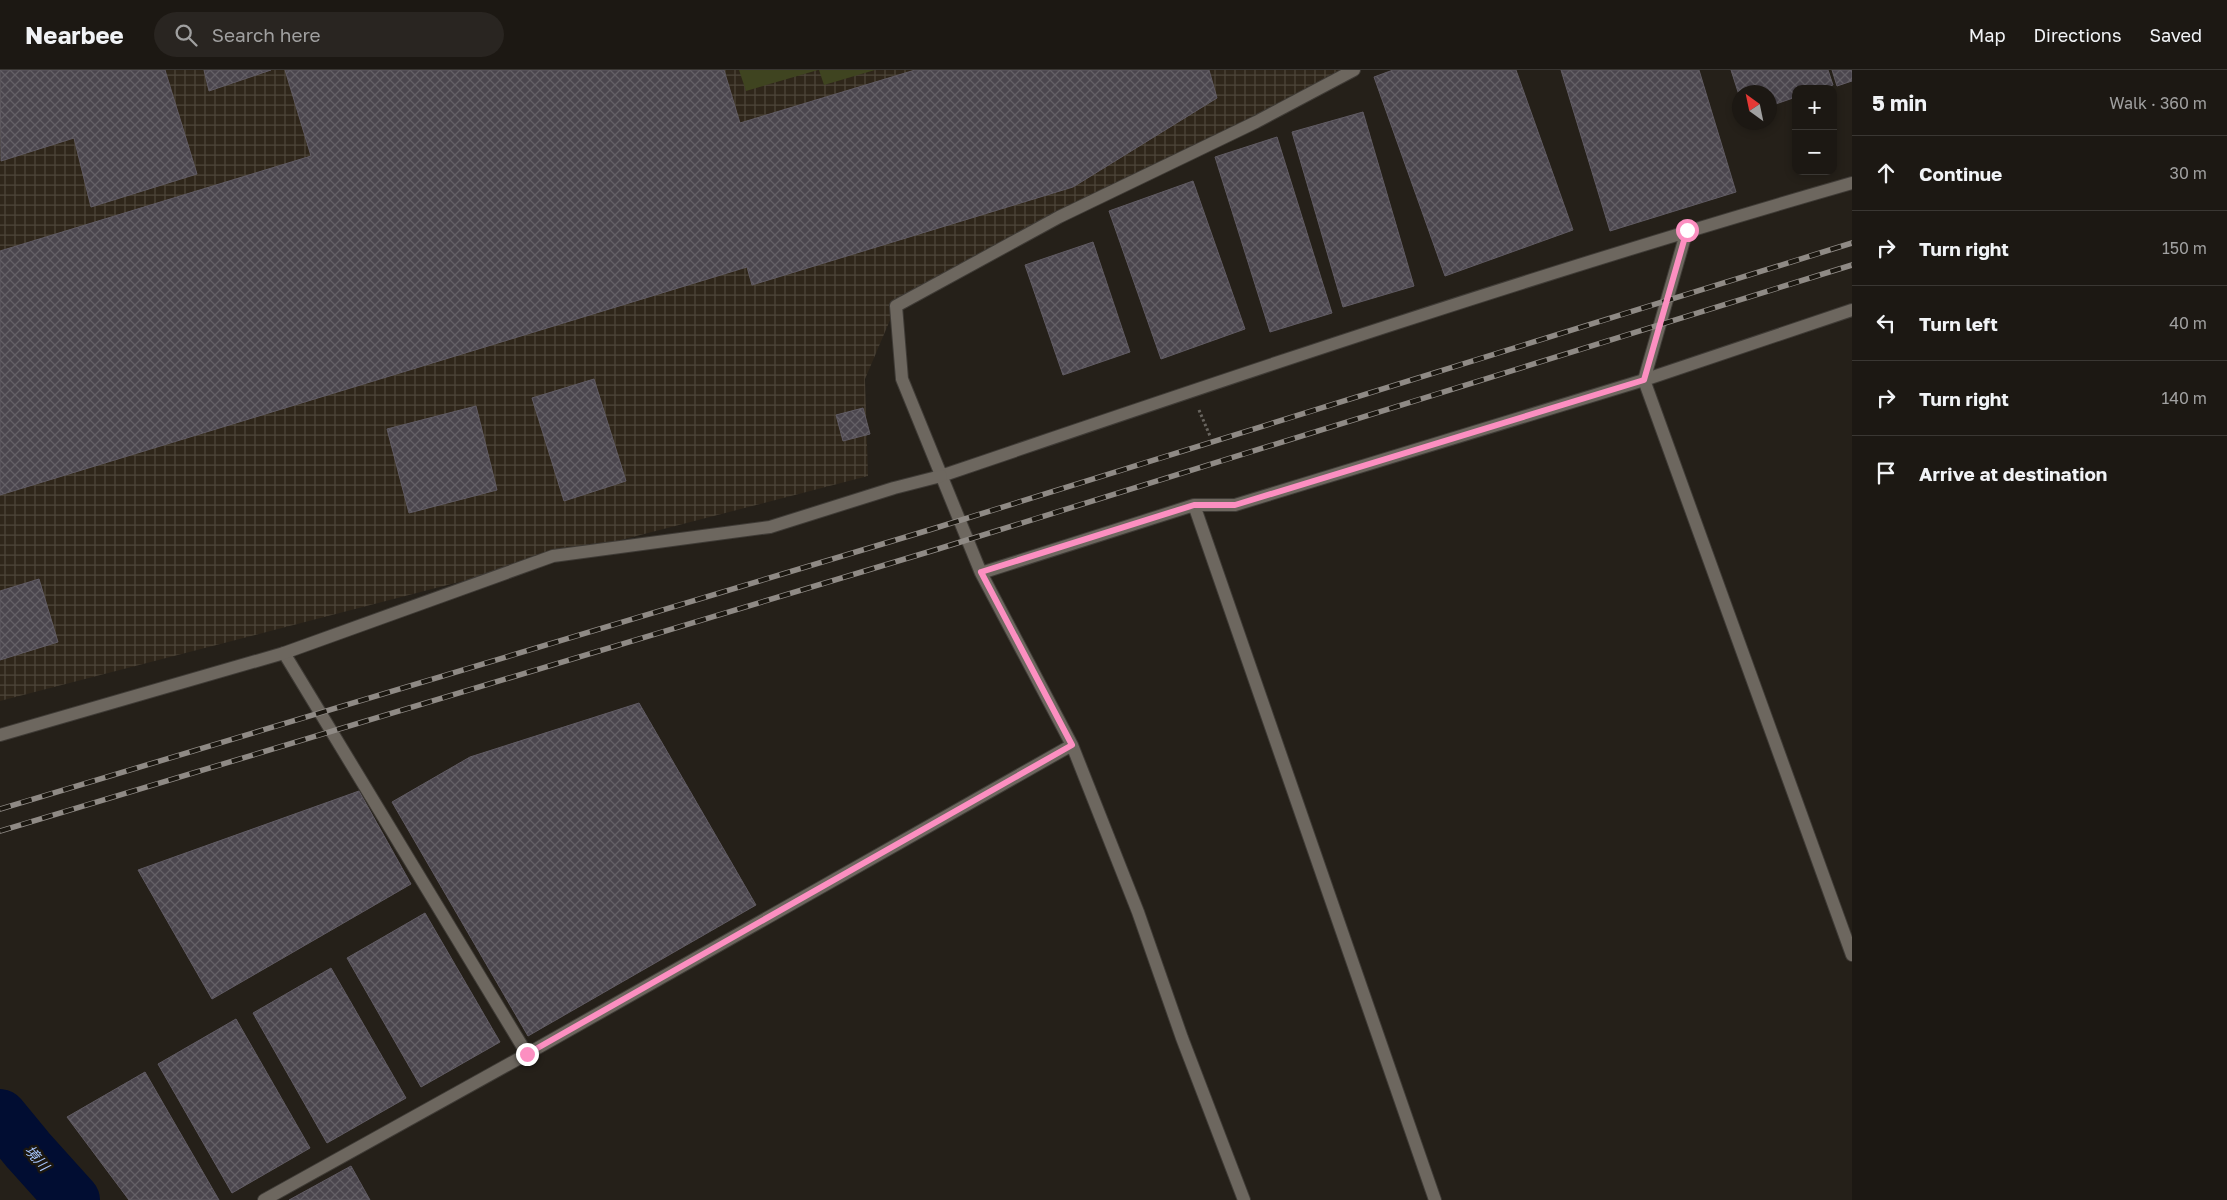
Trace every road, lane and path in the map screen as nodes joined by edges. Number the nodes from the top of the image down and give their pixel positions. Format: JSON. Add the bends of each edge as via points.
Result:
{"nodes":[{"id":1,"x":1354,"y":70,"type":"edge"},
{"id":2,"x":1852,"y":183,"type":"edge"},
{"id":3,"x":1687,"y":230,"type":"junction"},
{"id":4,"x":1852,"y":310,"type":"edge"},
{"id":5,"x":1644,"y":380,"type":"junction"},
{"id":6,"x":941,"y":476,"type":"junction"},
{"id":7,"x":1194,"y":505,"type":"junction"},
{"id":8,"x":981,"y":572,"type":"junction"},
{"id":9,"x":284,"y":653,"type":"junction"},
{"id":10,"x":0,"y":735,"type":"edge"},
{"id":11,"x":1072,"y":745,"type":"junction"},
{"id":12,"x":1852,"y":955,"type":"edge"},
{"id":13,"x":527,"y":1054,"type":"junction"},
{"id":14,"x":264,"y":1200,"type":"edge"},
{"id":15,"x":1244,"y":1200,"type":"edge"},
{"id":16,"x":1435,"y":1200,"type":"edge"}],
"edges":[{"from":1,"to":6,"type":"street","via":[[1256,122],[1060,217],[896,306],[902,379]]},
{"from":2,"to":3,"type":"street"},
{"from":3,"to":5,"type":"street"},
{"from":3,"to":6,"type":"street","via":[[1202,387]]},
{"from":4,"to":5,"type":"street"},
{"from":5,"to":7,"type":"street","via":[[1235,505]]},
{"from":5,"to":12,"type":"street"},
{"from":6,"to":8,"type":"street"},
{"from":6,"to":9,"type":"street","via":[[770,527],[553,556]]},
{"from":7,"to":8,"type":"street"},
{"from":7,"to":16,"type":"street"},
{"from":8,"to":11,"type":"street"},
{"from":9,"to":10,"type":"street"},
{"from":9,"to":13,"type":"street"},
{"from":11,"to":13,"type":"street"},
{"from":11,"to":15,"type":"street","via":[[1138,912]]},
{"from":13,"to":14,"type":"street"}]}
